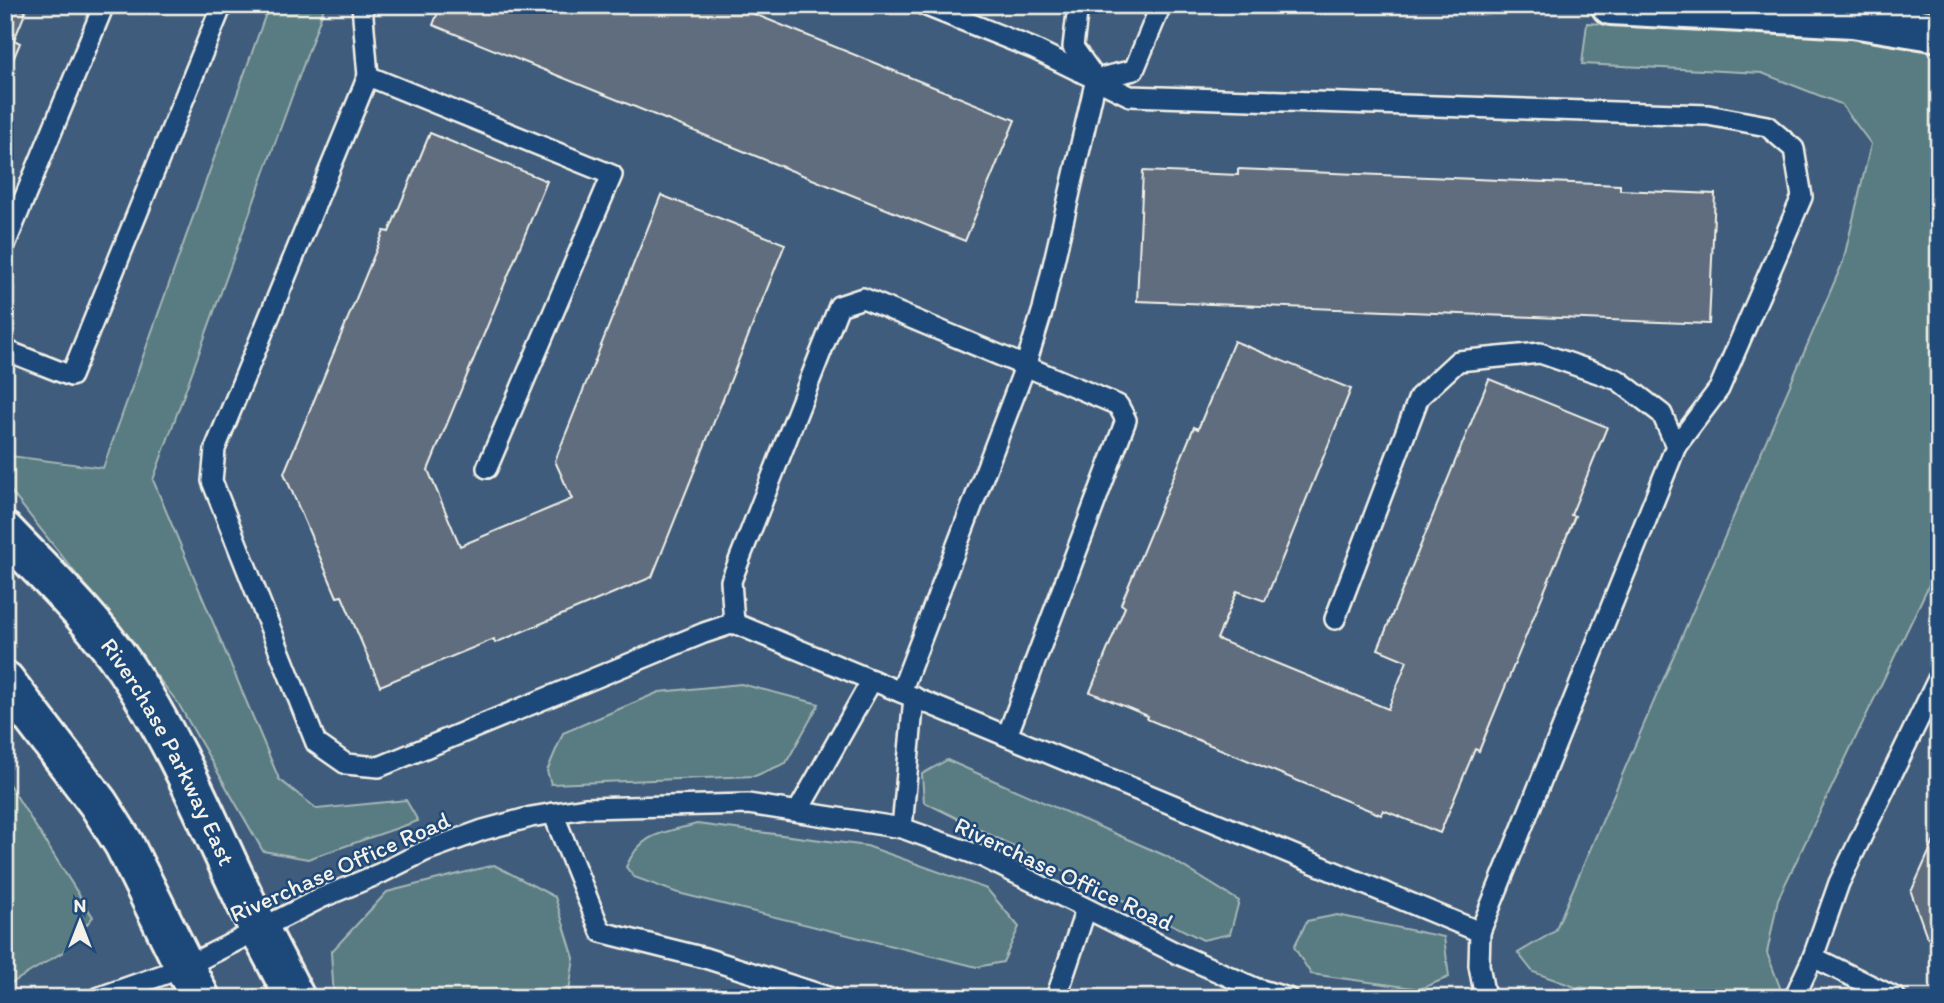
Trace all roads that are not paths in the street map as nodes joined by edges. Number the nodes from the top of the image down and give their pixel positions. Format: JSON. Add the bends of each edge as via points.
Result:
{"nodes":[{"id":1,"x":104,"y":5,"type":"edge"},
{"id":2,"x":222,"y":5,"type":"edge"},
{"id":3,"x":362,"y":5,"type":"edge"},
{"id":4,"x":924,"y":5,"type":"edge"},
{"id":5,"x":1078,"y":5,"type":"edge"},
{"id":6,"x":1161,"y":5,"type":"edge"},
{"id":7,"x":1611,"y":5,"type":"edge"},
{"id":8,"x":1939,"y":32,"type":"edge"},
{"id":9,"x":368,"y":76,"type":"junction"},
{"id":10,"x":1096,"y":79,"type":"junction"},
{"id":11,"x":5,"y":245,"type":"edge"},
{"id":12,"x":5,"y":350,"type":"edge"},
{"id":13,"x":1025,"y":367,"type":"junction"},
{"id":14,"x":1676,"y":446,"type":"junction"},
{"id":15,"x":487,"y":468,"type":"dead end"},
{"id":16,"x":5,"y":531,"type":"edge"},
{"id":17,"x":1335,"y":619,"type":"dead end"},
{"id":18,"x":734,"y":623,"type":"junction"},
{"id":19,"x":1939,"y":677,"type":"edge"},
{"id":20,"x":872,"y":680,"type":"junction"},
{"id":21,"x":5,"y":681,"type":"edge"},
{"id":22,"x":907,"y":695,"type":"junction"},
{"id":23,"x":1007,"y":736,"type":"junction"},
{"id":24,"x":798,"y":811,"type":"junction"},
{"id":25,"x":552,"y":813,"type":"junction"},
{"id":26,"x":902,"y":828,"type":"junction"},
{"id":27,"x":1086,"y":909,"type":"junction"},
{"id":28,"x":260,"y":928,"type":"junction"},
{"id":29,"x":1480,"y":932,"type":"junction"},
{"id":30,"x":1812,"y":957,"type":"junction"},
{"id":31,"x":193,"y":982,"type":"edge"},
{"id":32,"x":97,"y":998,"type":"edge"},
{"id":33,"x":295,"y":998,"type":"edge"},
{"id":34,"x":831,"y":998,"type":"edge"},
{"id":35,"x":1056,"y":998,"type":"edge"},
{"id":36,"x":1288,"y":998,"type":"edge"},
{"id":37,"x":1485,"y":998,"type":"edge"},
{"id":38,"x":1794,"y":998,"type":"edge"},
{"id":39,"x":1896,"y":998,"type":"edge"}],
"edges":[{"from":1,"to":11,"type":"lane"},
{"from":2,"to":12,"type":"lane","via":[[71,376]]},
{"from":3,"to":9,"type":"lane"},
{"from":4,"to":10,"type":"lane"},
{"from":5,"to":10,"type":"lane","via":[[1073,47]]},
{"from":6,"to":10,"type":"lane","via":[[1134,69]]},
{"from":7,"to":8,"type":"street","via":[[1853,18]]},
{"from":9,"to":15,"type":"lane","via":[[612,175]]},
{"from":9,"to":18,"type":"lane","via":[[215,449],[212,481],[316,743],[346,764],[379,767]]},
{"from":10,"to":13,"type":"lane","via":[[1044,309]]},
{"from":10,"to":14,"type":"lane","via":[[1130,96],[1709,115],[1767,126],[1794,149],[1801,197],[1718,390]]},
{"from":13,"to":18,"type":"lane","via":[[863,298],[839,306],[731,581]]},
{"from":13,"to":22,"type":"lane"},
{"from":13,"to":23,"type":"lane","via":[[1118,405],[1126,420]]},
{"from":14,"to":17,"type":"lane","via":[[1662,414],[1618,380],[1540,353],[1458,361],[1419,397]]},
{"from":14,"to":29,"type":"lane"},
{"from":16,"to":28,"type":"street","name":"Riverchase Parkway East","via":[[124,666],[195,792]]},
{"from":18,"to":20,"type":"lane"},
{"from":19,"to":30,"type":"lane","via":[[1839,883]]},
{"from":20,"to":22,"type":"lane"},
{"from":20,"to":24,"type":"lane"},
{"from":21,"to":31,"type":"street","via":[[111,823]]},
{"from":22,"to":23,"type":"lane"},
{"from":22,"to":26,"type":"lane"},
{"from":23,"to":29,"type":"lane"},
{"from":24,"to":25,"type":"lane","name":"Riverchase Office Road","via":[[748,804],[646,804]]},
{"from":24,"to":26,"type":"lane","name":"Riverchase Office Road"},
{"from":25,"to":28,"type":"lane","name":"Riverchase Office Road","via":[[425,851]]},
{"from":25,"to":34,"type":"lane","via":[[601,932],[705,958]]},
{"from":26,"to":27,"type":"lane","name":"Riverchase Office Road","via":[[983,858]]},
{"from":27,"to":35,"type":"lane"},
{"from":27,"to":36,"type":"lane","name":"Riverchase Office Road","via":[[1255,988]]},
{"from":28,"to":31,"type":"lane","name":"Riverchase Office Road"},
{"from":28,"to":33,"type":"street","name":"Riverchase Parkway East"},
{"from":29,"to":37,"type":"lane"},
{"from":30,"to":38,"type":"lane"},
{"from":30,"to":39,"type":"lane"},
{"from":31,"to":32,"type":"lane","name":"Riverchase Office Road"}]}
